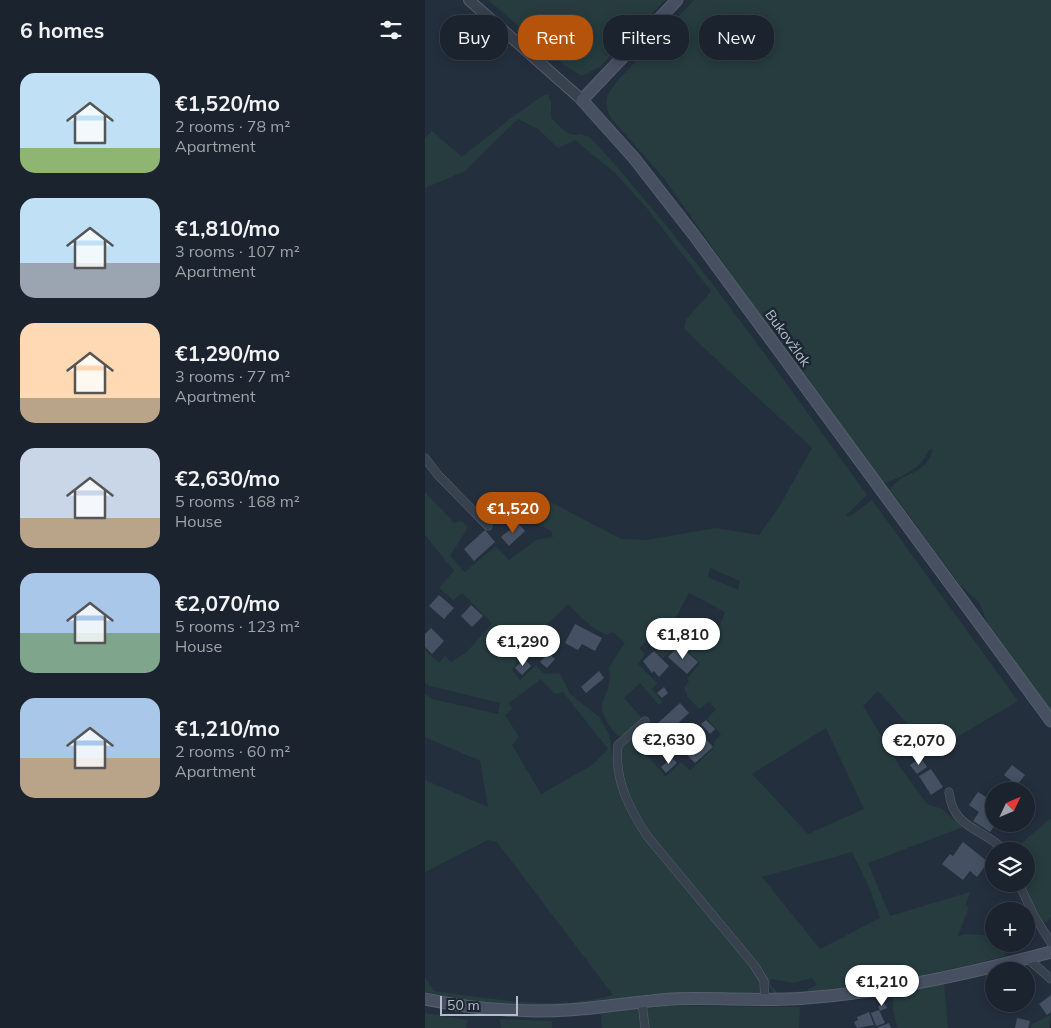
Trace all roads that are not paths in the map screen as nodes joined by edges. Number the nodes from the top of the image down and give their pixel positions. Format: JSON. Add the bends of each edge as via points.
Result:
{"nodes":[{"id":1,"x":469,"y":0,"type":"edge"},
{"id":2,"x":677,"y":0,"type":"edge"},
{"id":3,"x":582,"y":100,"type":"junction"},
{"id":4,"x":425,"y":458,"type":"edge"},
{"id":5,"x":488,"y":526,"type":"dead end"},
{"id":6,"x":645,"y":720,"type":"dead end"},
{"id":7,"x":1051,"y":722,"type":"edge"},
{"id":8,"x":949,"y":792,"type":"dead end"},
{"id":9,"x":992,"y":842,"type":"edge"},
{"id":10,"x":1023,"y":892,"type":"edge"},
{"id":11,"x":1051,"y":943,"type":"edge"},
{"id":12,"x":1051,"y":952,"type":"edge"},
{"id":13,"x":1027,"y":958,"type":"junction"},
{"id":14,"x":1051,"y":979,"type":"edge"},
{"id":15,"x":425,"y":998,"type":"edge"},
{"id":16,"x":765,"y":1001,"type":"junction"},
{"id":17,"x":642,"y":1002,"type":"junction"},
{"id":18,"x":645,"y":1028,"type":"edge"}],
"edges":[{"from":1,"to":3,"type":"street","name":"Bukovžlak"},
{"from":2,"to":3,"type":"main road"},
{"from":3,"to":7,"type":"main road","name":"Bukovžlak","via":[[635,158],[694,235]]},
{"from":4,"to":5,"type":"street"},
{"from":6,"to":16,"type":"street","via":[[618,746],[616,766],[622,788],[648,837],[754,965],[764,981]]},
{"from":8,"to":9,"type":"street","via":[[954,812],[965,824]]},
{"from":10,"to":11,"type":"street"},
{"from":12,"to":13,"type":"main road"},
{"from":13,"to":14,"type":"street"},
{"from":13,"to":16,"type":"main road","via":[[890,987]]},
{"from":15,"to":17,"type":"main road","via":[[471,1008],[517,1012]]},
{"from":16,"to":17,"type":"main road","via":[[673,999]]},
{"from":17,"to":18,"type":"street"}]}
